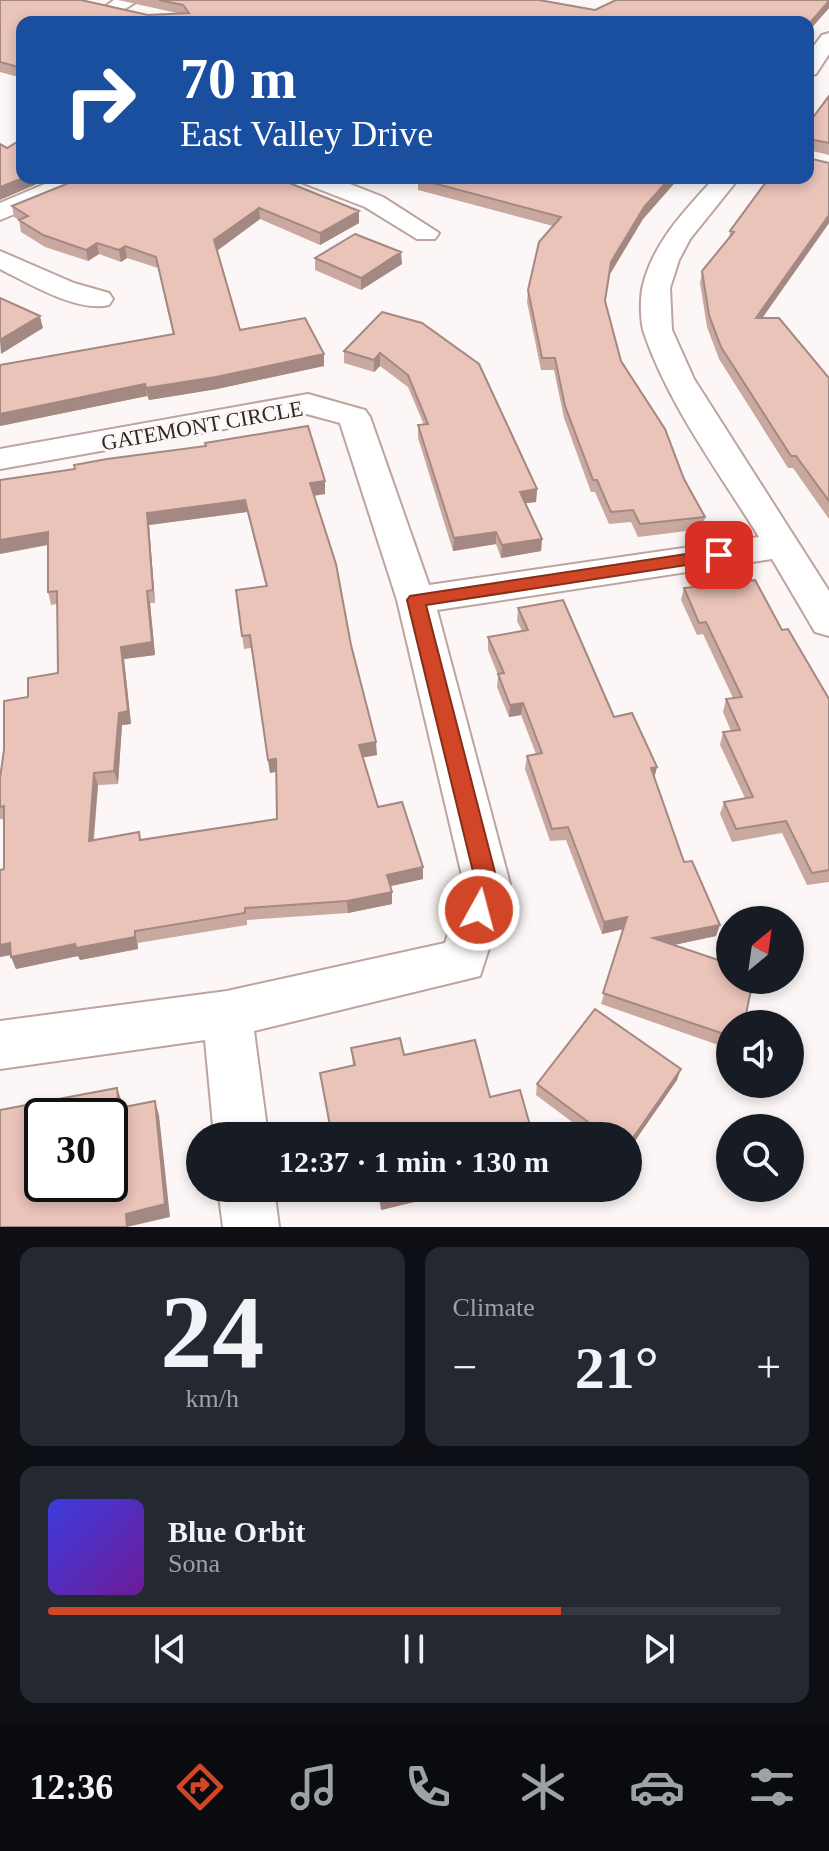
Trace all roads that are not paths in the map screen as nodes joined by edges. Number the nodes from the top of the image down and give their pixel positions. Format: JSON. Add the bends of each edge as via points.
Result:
{"nodes":[{"id":1,"x":90,"y":3,"type":"edge"},
{"id":2,"x":127,"y":7,"type":"edge"},
{"id":3,"x":829,"y":39,"type":"edge"},
{"id":4,"x":814,"y":60,"type":"edge"},
{"id":5,"x":67,"y":184,"type":"edge"},
{"id":6,"x":328,"y":184,"type":"edge"},
{"id":7,"x":722,"y":184,"type":"edge"},
{"id":8,"x":0,"y":212,"type":"edge"},
{"id":9,"x":426,"y":233,"type":"dead end"},
{"id":10,"x":0,"y":259,"type":"edge"},
{"id":11,"x":99,"y":299,"type":"dead end"},
{"id":12,"x":0,"y":459,"type":"edge"},
{"id":13,"x":780,"y":546,"type":"junction"},
{"id":14,"x":416,"y":600,"type":"junction"},
{"id":15,"x":829,"y":622,"type":"edge"},
{"id":16,"x":227,"y":1014,"type":"junction"},
{"id":17,"x":0,"y":1045,"type":"edge"},
{"id":18,"x":239,"y":1122,"type":"edge"},
{"id":19,"x":248,"y":1202,"type":"edge"},
{"id":20,"x":251,"y":1227,"type":"edge"}],
"edges":[{"from":1,"to":2,"type":"street"},
{"from":3,"to":4,"type":"street"},
{"from":5,"to":8,"type":"street"},
{"from":6,"to":9,"type":"street","via":[[374,202]]},
{"from":7,"to":13,"type":"street","via":[[665,260],[654,311],[666,355]]},
{"from":10,"to":11,"type":"street"},
{"from":12,"to":14,"type":"street","name":"GATEMONT CIRCLE","via":[[308,404],[354,417]]},
{"from":13,"to":14,"type":"street"},
{"from":13,"to":15,"type":"street"},
{"from":14,"to":16,"type":"street","via":[[487,884],[463,961]]},
{"from":16,"to":17,"type":"street"},
{"from":16,"to":18,"type":"street"},
{"from":19,"to":20,"type":"street"}]}
